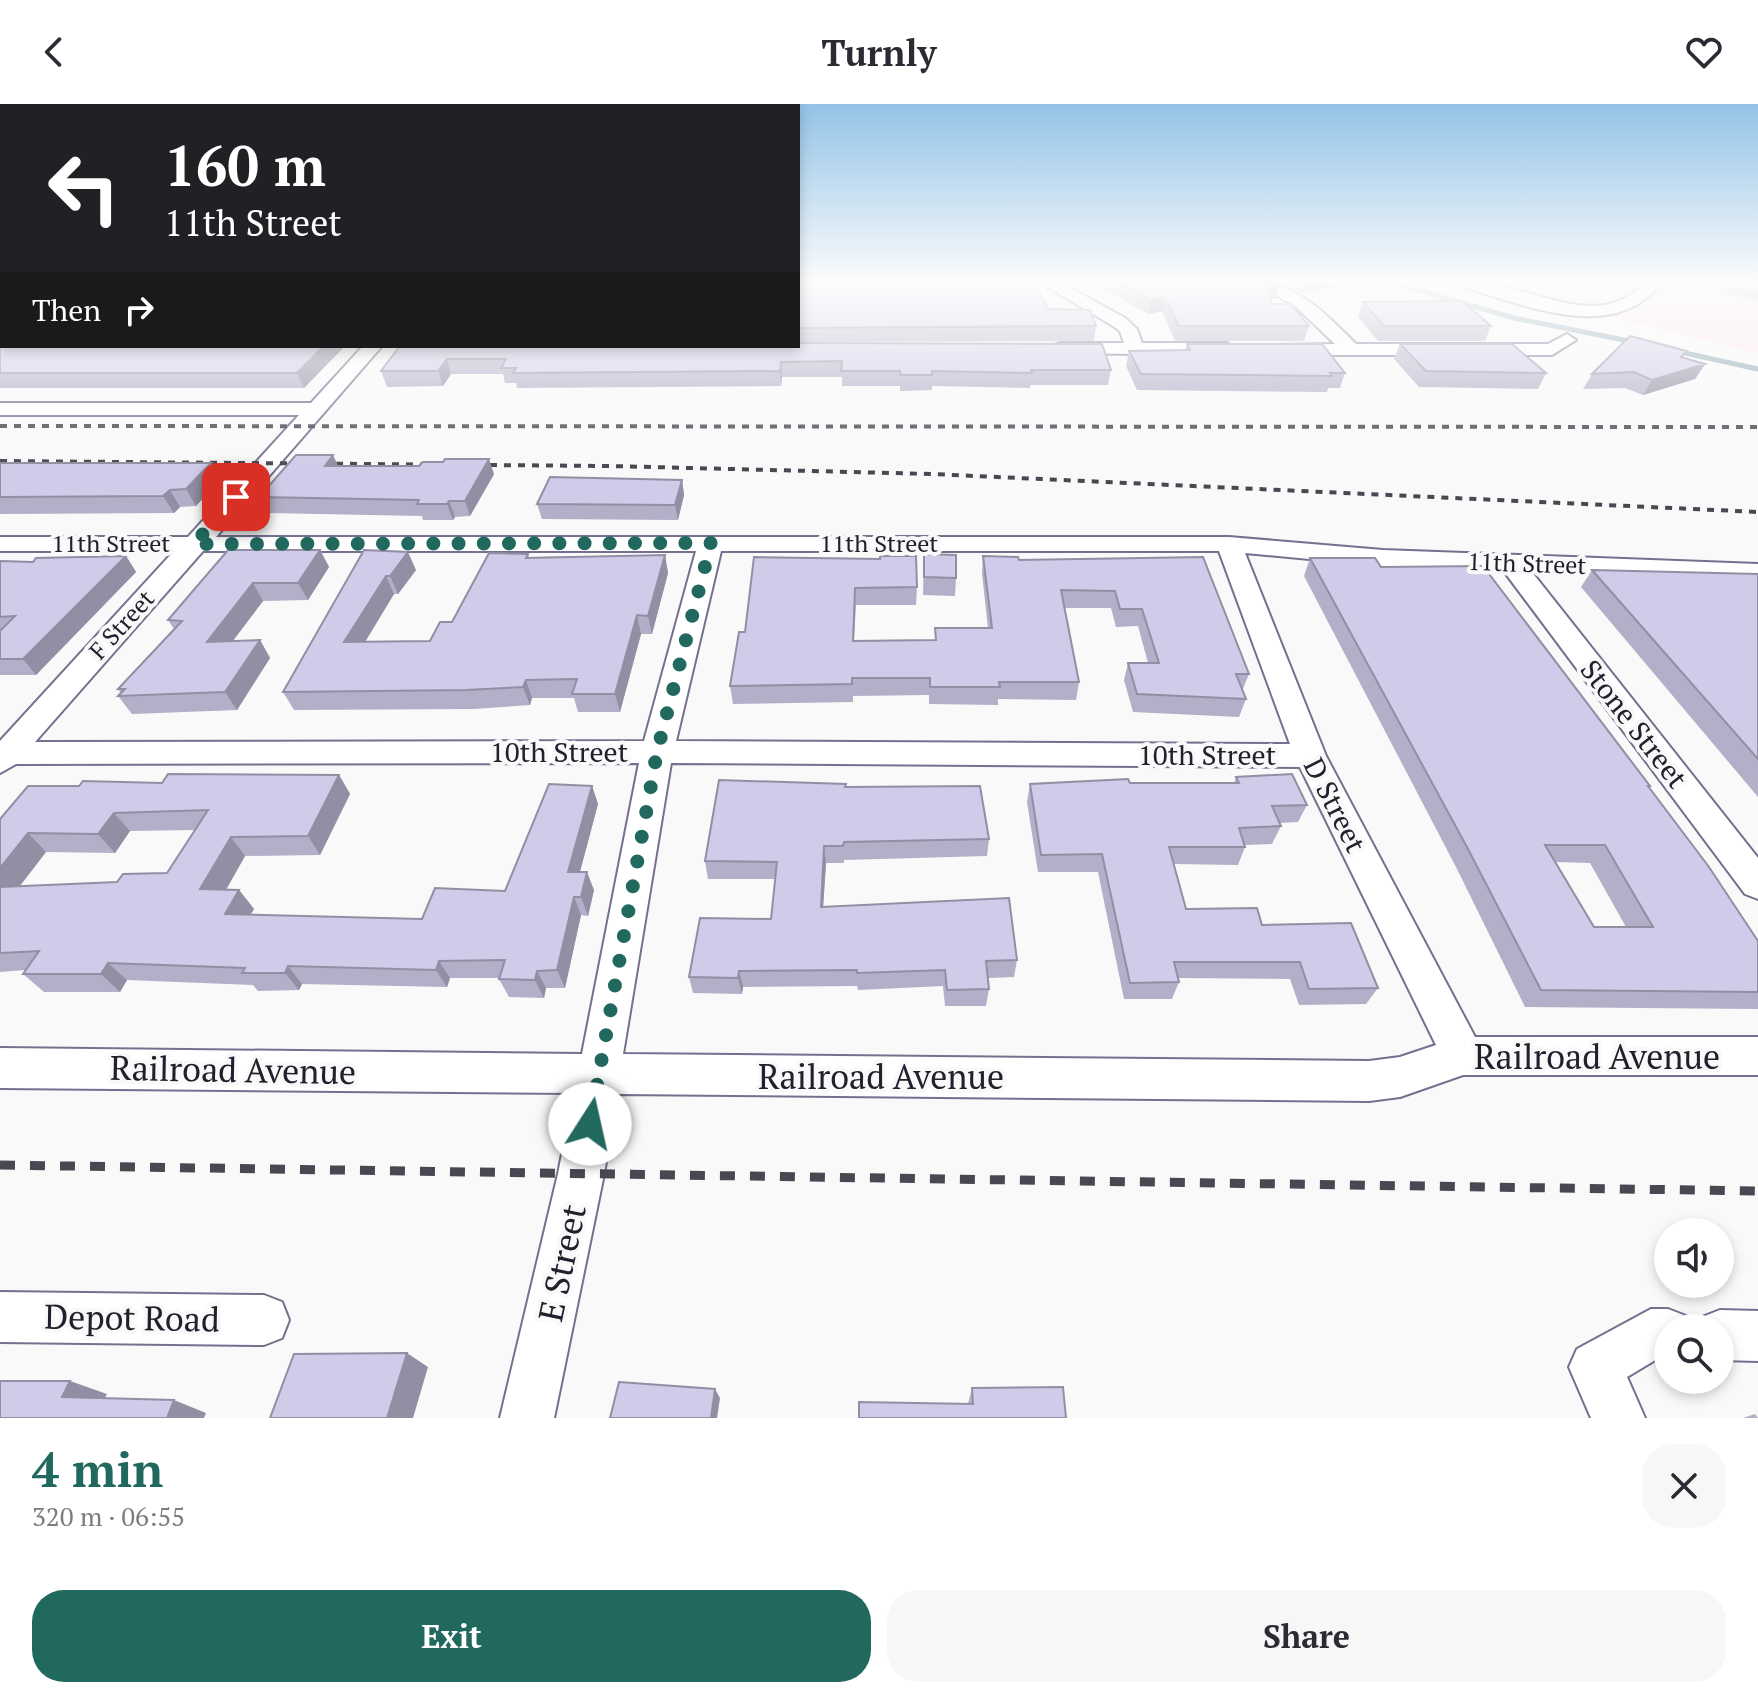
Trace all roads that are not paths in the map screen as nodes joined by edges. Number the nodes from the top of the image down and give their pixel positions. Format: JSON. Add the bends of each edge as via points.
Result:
{"nodes":[{"id":1,"x":1134,"y":345,"type":"edge"},
{"id":2,"x":1347,"y":345,"type":"edge"},
{"id":3,"x":1558,"y":345,"type":"edge"},
{"id":4,"x":371,"y":348,"type":"edge"},
{"id":5,"x":1041,"y":349,"type":"edge"},
{"id":6,"x":1135,"y":349,"type":"junction"},
{"id":7,"x":1352,"y":350,"type":"junction"},
{"id":8,"x":0,"y":409,"type":"edge"},
{"id":9,"x":315,"y":409,"type":"junction"},
{"id":10,"x":711,"y":543,"type":"junction"},
{"id":11,"x":0,"y":544,"type":"edge"},
{"id":12,"x":194,"y":544,"type":"junction"},
{"id":13,"x":1229,"y":544,"type":"junction"},
{"id":14,"x":1511,"y":563,"type":"junction"},
{"id":15,"x":1758,"y":572,"type":"edge"},
{"id":16,"x":657,"y":752,"type":"junction"},
{"id":17,"x":2,"y":756,"type":"edge"},
{"id":18,"x":1310,"y":756,"type":"junction"},
{"id":19,"x":1758,"y":884,"type":"edge"},
{"id":20,"x":1463,"y":1056,"type":"junction"},
{"id":21,"x":1758,"y":1056,"type":"edge"},
{"id":22,"x":0,"y":1068,"type":"edge"},
{"id":23,"x":599,"y":1075,"type":"junction"},
{"id":24,"x":0,"y":1317,"type":"edge"},
{"id":25,"x":264,"y":1320,"type":"dead end"},
{"id":26,"x":1654,"y":1334,"type":"edge"},
{"id":27,"x":1734,"y":1335,"type":"edge"},
{"id":28,"x":1758,"y":1336,"type":"edge"},
{"id":29,"x":527,"y":1418,"type":"edge"},
{"id":30,"x":1618,"y":1418,"type":"edge"}],
"edges":[{"from":1,"to":6,"type":"street"},
{"from":2,"to":7,"type":"street"},
{"from":3,"to":7,"type":"street"},
{"from":4,"to":9,"type":"street","name":"F Street"},
{"from":5,"to":6,"type":"street"},
{"from":6,"to":7,"type":"street"},
{"from":8,"to":9,"type":"street"},
{"from":9,"to":12,"type":"street","name":"F Street"},
{"from":10,"to":12,"type":"street","name":"11th Street"},
{"from":10,"to":13,"type":"street","name":"11th Street"},
{"from":10,"to":16,"type":"street","name":"E Street"},
{"from":11,"to":12,"type":"street","name":"11th Street"},
{"from":12,"to":17,"type":"street","name":"F Street"},
{"from":13,"to":14,"type":"street","name":"11th Street"},
{"from":13,"to":18,"type":"street","name":"D Street"},
{"from":14,"to":15,"type":"street","name":"11th Street"},
{"from":14,"to":19,"type":"street","name":"Stone Street"},
{"from":16,"to":17,"type":"street","name":"10th Street"},
{"from":16,"to":18,"type":"street","name":"10th Street"},
{"from":16,"to":23,"type":"street","name":"E Street"},
{"from":18,"to":20,"type":"street","name":"D Street"},
{"from":20,"to":21,"type":"street","name":"Railroad Avenue"},
{"from":20,"to":23,"type":"street","name":"Railroad Avenue","via":[[1400,1077],[1369,1081]]},
{"from":22,"to":23,"type":"street","name":"Railroad Avenue"},
{"from":23,"to":29,"type":"street","name":"E Street"},
{"from":24,"to":25,"type":"street","name":"Depot Road"},
{"from":26,"to":30,"type":"street","via":[[1595,1367]]},
{"from":27,"to":28,"type":"street"}]}
